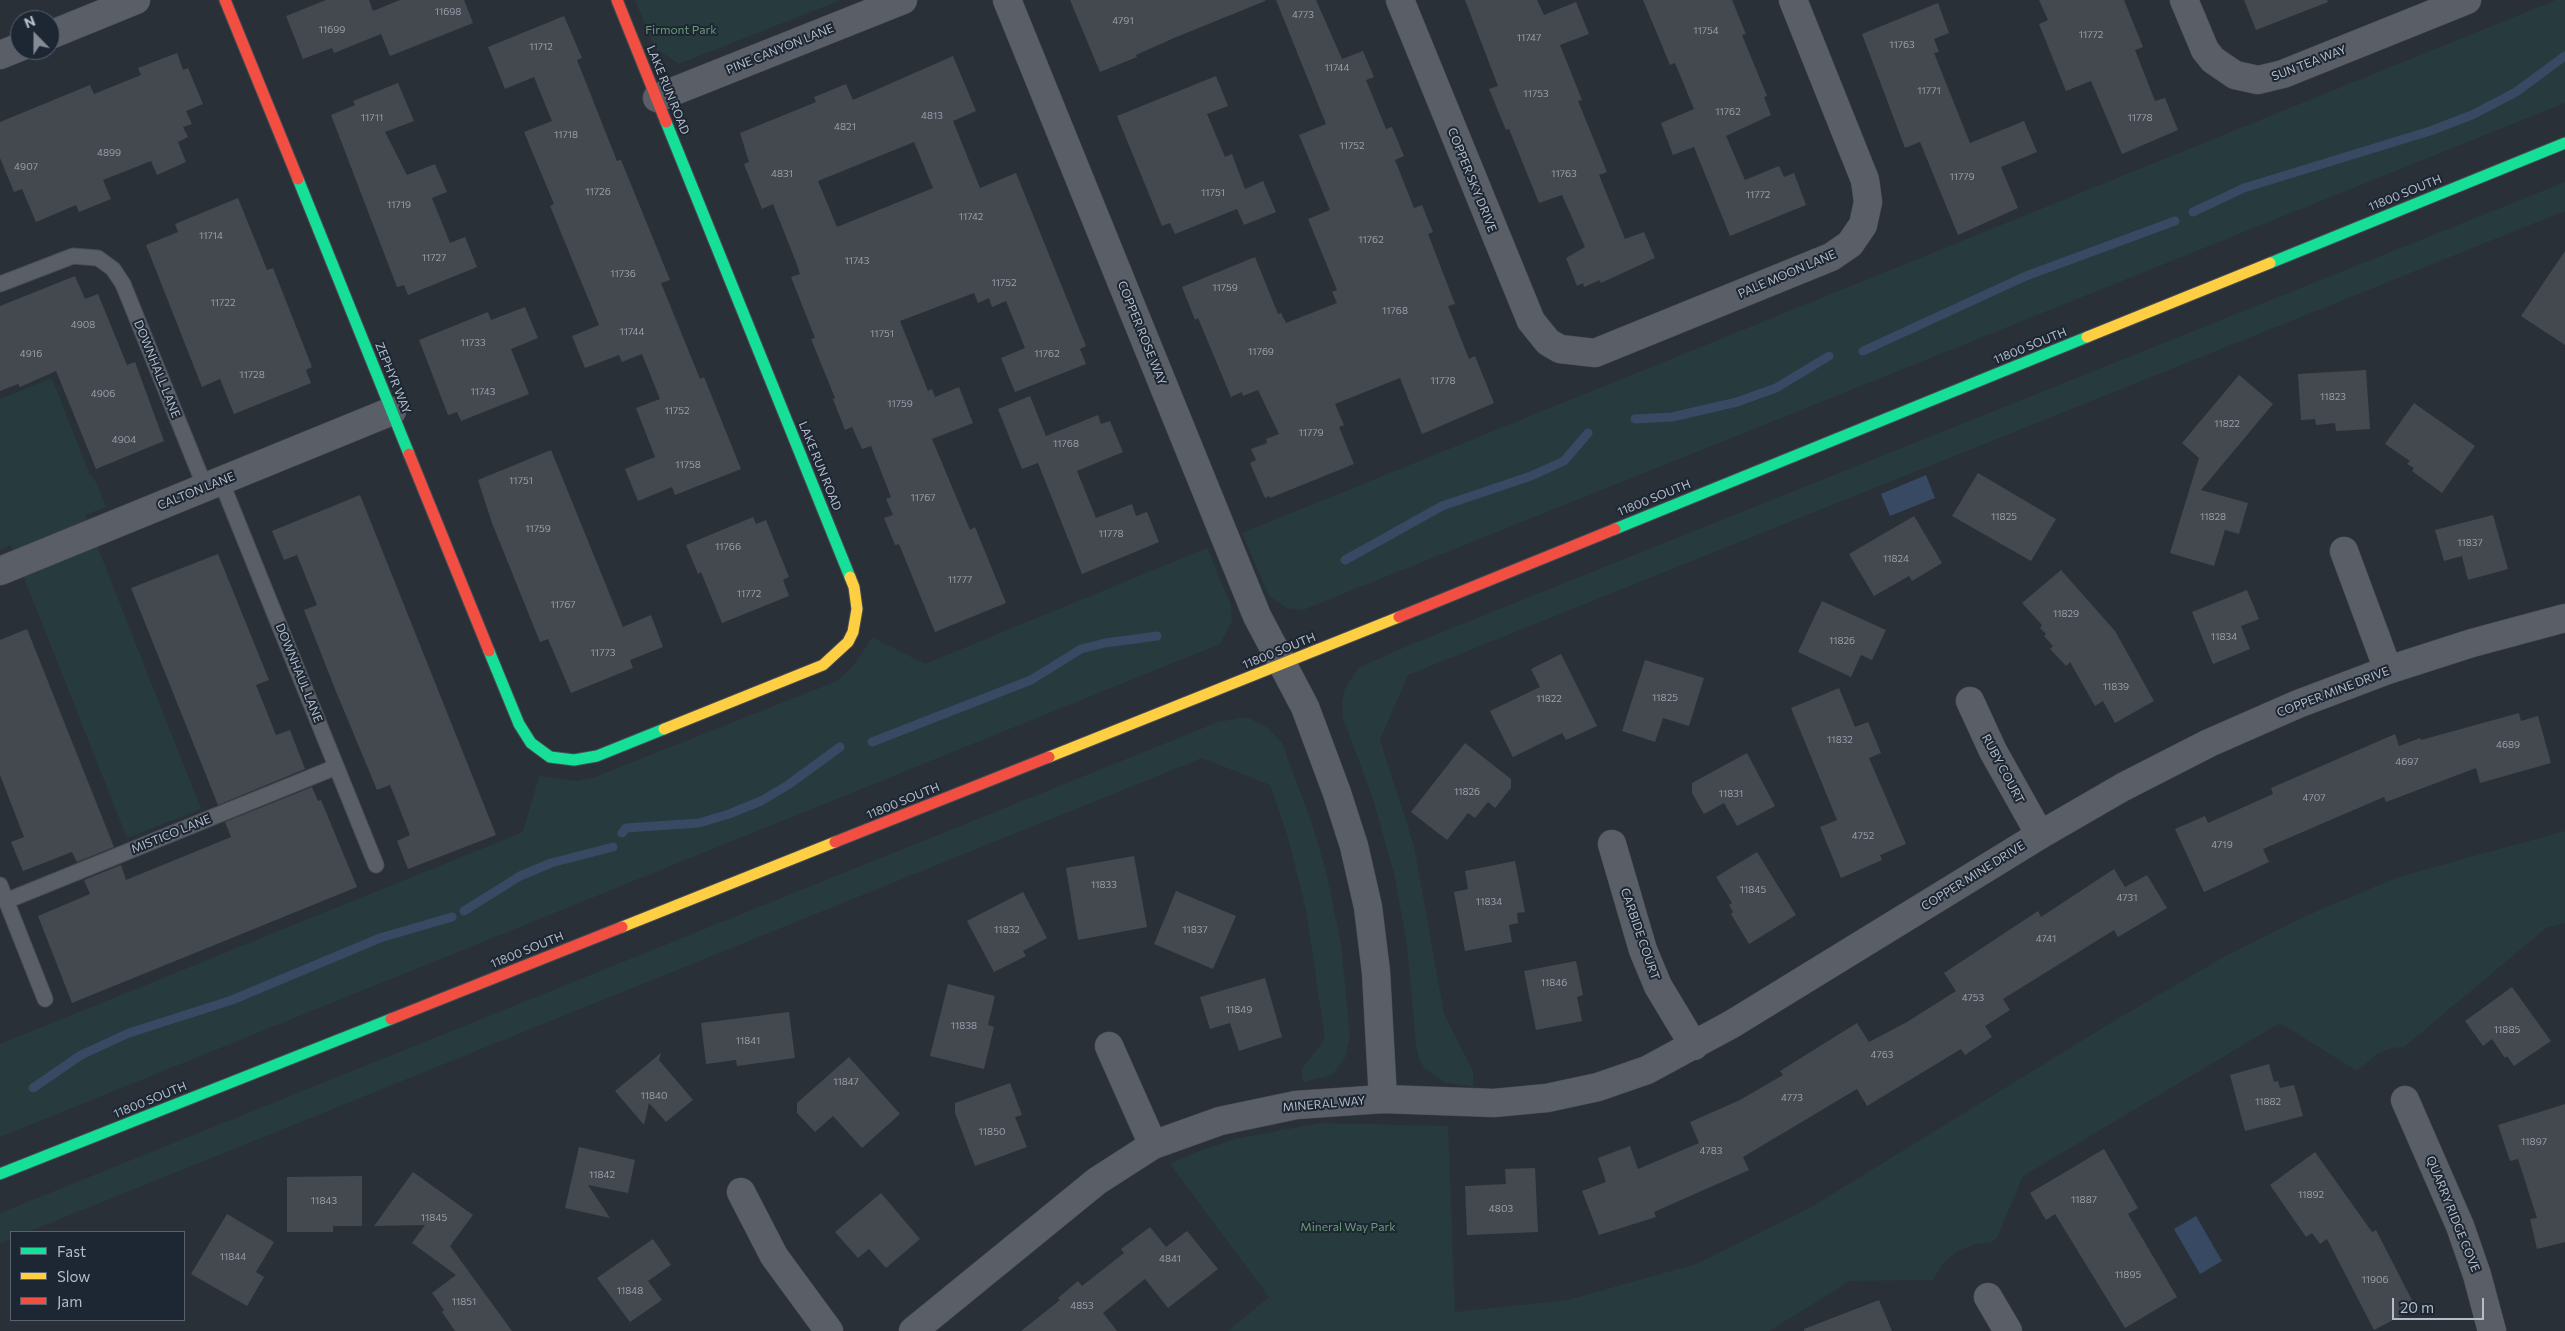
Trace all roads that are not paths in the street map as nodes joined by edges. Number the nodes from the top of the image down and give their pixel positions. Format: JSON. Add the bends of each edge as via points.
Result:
{"nodes":[{"id":1,"x":136,"y":0,"type":"edge"},
{"id":2,"x":225,"y":0,"type":"edge"},
{"id":3,"x":617,"y":0,"type":"edge"},
{"id":4,"x":903,"y":0,"type":"edge"},
{"id":5,"x":1007,"y":0,"type":"edge"},
{"id":6,"x":1400,"y":0,"type":"edge"},
{"id":7,"x":1793,"y":0,"type":"edge"},
{"id":8,"x":2184,"y":0,"type":"edge"},
{"id":9,"x":2468,"y":0,"type":"edge"},
{"id":10,"x":60,"y":31,"type":"edge"},
{"id":11,"x":657,"y":98,"type":"junction"},
{"id":12,"x":2565,"y":143,"type":"edge"},
{"id":13,"x":0,"y":284,"type":"edge"},
{"id":14,"x":1560,"y":349,"type":"joint"},
{"id":15,"x":392,"y":411,"type":"junction"},
{"id":16,"x":213,"y":484,"type":"junction"},
{"id":17,"x":2344,"y":551,"type":"dead end"},
{"id":18,"x":0,"y":571,"type":"edge"},
{"id":19,"x":2565,"y":618,"type":"edge"},
{"id":20,"x":1283,"y":664,"type":"junction"},
{"id":21,"x":2388,"y":670,"type":"junction"},
{"id":22,"x":1970,"y":701,"type":"dead end"},
{"id":23,"x":550,"y":757,"type":"joint"},
{"id":24,"x":336,"y":767,"type":"junction"},
{"id":25,"x":2040,"y":835,"type":"junction"},
{"id":26,"x":1612,"y":844,"type":"dead end"},
{"id":27,"x":376,"y":866,"type":"dead end"},
{"id":28,"x":0,"y":885,"type":"edge"},
{"id":29,"x":6,"y":901,"type":"junction"},
{"id":30,"x":45,"y":999,"type":"dead end"},
{"id":31,"x":1108,"y":1046,"type":"dead end"},
{"id":32,"x":1694,"y":1046,"type":"junction"},
{"id":33,"x":1383,"y":1099,"type":"junction"},
{"id":34,"x":2405,"y":1100,"type":"dead end"},
{"id":35,"x":1153,"y":1146,"type":"junction"},
{"id":36,"x":0,"y":1174,"type":"edge"},
{"id":37,"x":741,"y":1192,"type":"dead end"},
{"id":38,"x":1988,"y":1297,"type":"dead end"},
{"id":39,"x":829,"y":1331,"type":"edge"},
{"id":40,"x":913,"y":1331,"type":"edge"},
{"id":41,"x":2008,"y":1331,"type":"edge"},
{"id":42,"x":2492,"y":1331,"type":"edge"}],
"edges":[{"from":1,"to":10,"type":"street"},
{"from":2,"to":15,"type":"main road","name":"ZEPHYR WAY"},
{"from":3,"to":11,"type":"main road","name":"LAKE RUN ROAD"},
{"from":4,"to":11,"type":"street","name":"PINE CANYON LANE"},
{"from":5,"to":20,"type":"street","name":"COPPER ROSE WAY","via":[[1257,616]]},
{"from":6,"to":14,"type":"street","name":"COPPER SKY DRIVE","via":[[1525,310],[1539,332]]},
{"from":7,"to":14,"type":"street","name":"PALE MOON LANE","via":[[1868,191],[1866,214],[1857,235],[1831,257],[1595,353]]},
{"from":8,"to":9,"type":"street","name":"SUN TEA WAY","via":[[2202,44],[2213,60],[2235,75],[2258,80],[2283,74]]},
{"from":11,"to":23,"type":"main road","name":"LAKE RUN ROAD","via":[[854,587],[856,621],[848,642],[823,665],[597,756],[574,760]]},
{"from":12,"to":20,"type":"main road","name":"11800 SOUTH"},
{"from":13,"to":16,"type":"lane","name":"DOWNHALL LANE","via":[[72,256],[98,258],[113,268]]},
{"from":15,"to":16,"type":"street","name":"CALTON LANE"},
{"from":15,"to":23,"type":"main road","name":"ZEPHYR WAY","via":[[519,724],[531,743]]},
{"from":16,"to":18,"type":"street","name":"CALTON LANE"},
{"from":16,"to":24,"type":"lane","name":"DOWNHAUL LANE"},
{"from":17,"to":21,"type":"street"},
{"from":19,"to":21,"type":"street","name":"COPPER MINE DRIVE"},
{"from":20,"to":33,"type":"street","name":"MINERAL WAY","via":[[1310,719],[1354,846],[1368,908],[1376,972]]},
{"from":20,"to":36,"type":"main road","name":"11800 SOUTH"},
{"from":21,"to":25,"type":"street","name":"COPPER MINE DRIVE","via":[[2209,742]]},
{"from":22,"to":25,"type":"street","name":"RUBY COURT","via":[[1993,751]]},
{"from":24,"to":27,"type":"lane","name":"DOWNHAUL LANE"},
{"from":24,"to":29,"type":"lane","name":"MISTICO LANE"},
{"from":25,"to":32,"type":"street","name":"COPPER MINE DRIVE"},
{"from":26,"to":32,"type":"street","name":"CARBIDE COURT","via":[[1643,950],[1658,986]]},
{"from":28,"to":29,"type":"lane"},
{"from":29,"to":30,"type":"lane"},
{"from":31,"to":35,"type":"street"},
{"from":32,"to":33,"type":"street","name":"COPPER MINE DRIVE","via":[[1647,1070],[1598,1087],[1547,1098],[1494,1103]]},
{"from":33,"to":35,"type":"street","name":"MINERAL WAY","via":[[1296,1105],[1258,1112],[1220,1121]]},
{"from":34,"to":42,"type":"street","name":"QUARRY RIDGE COVE","via":[[2460,1226],[2478,1275]]},
{"from":35,"to":40,"type":"street","name":"MINERAL WAY","via":[[1097,1181]]},
{"from":37,"to":39,"type":"street","via":[[774,1256]]},
{"from":38,"to":41,"type":"street"}]}
